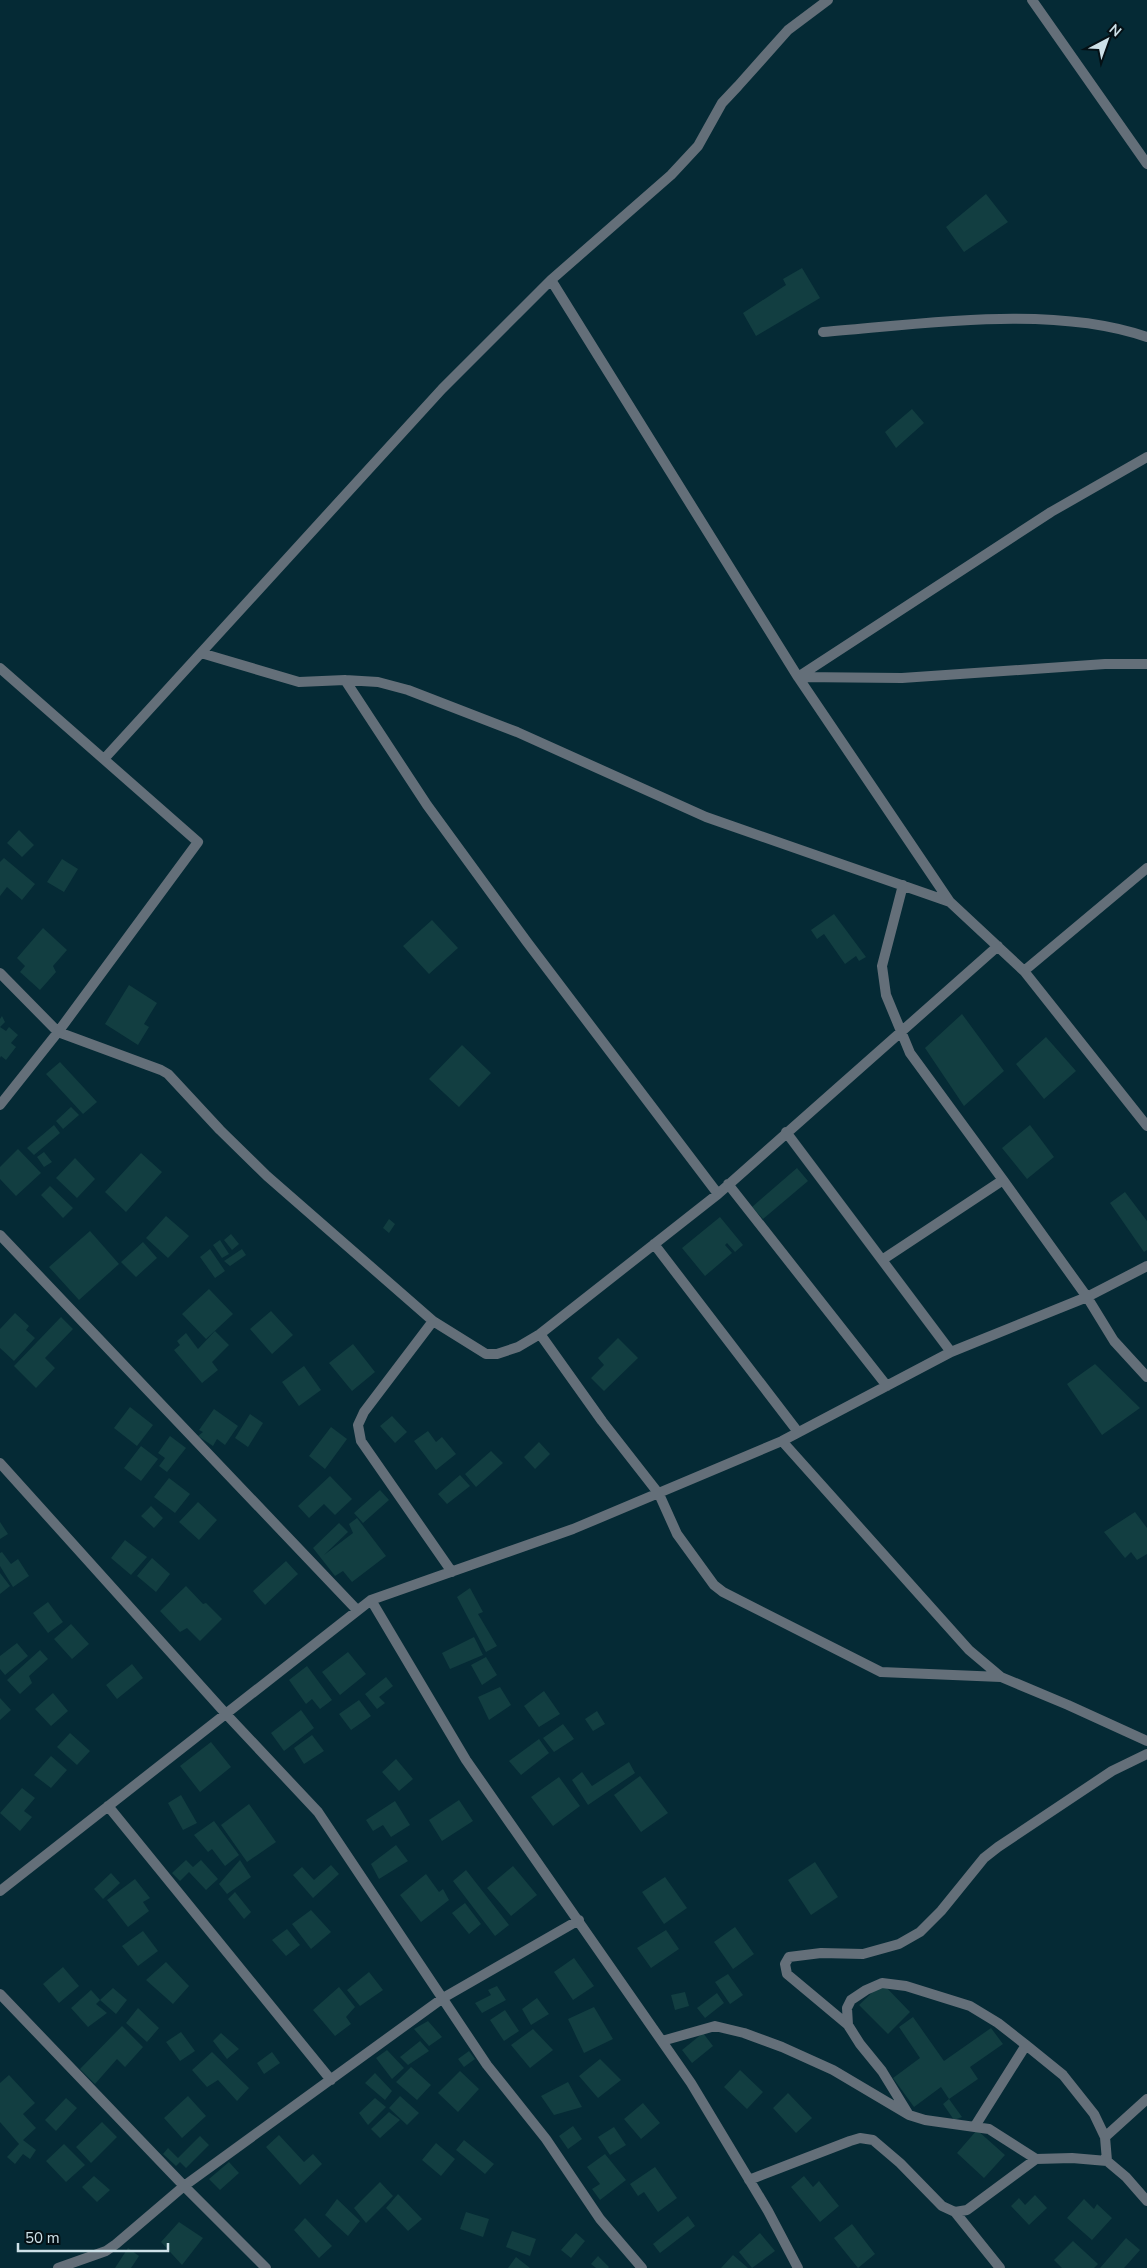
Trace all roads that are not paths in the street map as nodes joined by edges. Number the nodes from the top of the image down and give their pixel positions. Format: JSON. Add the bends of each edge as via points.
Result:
{"nodes":[{"id":1,"x":828,"y":0,"type":"edge"},
{"id":2,"x":1032,"y":0,"type":"edge"},
{"id":3,"x":1147,"y":164,"type":"edge"},
{"id":4,"x":551,"y":280,"type":"junction"},
{"id":5,"x":823,"y":332,"type":"dead end"},
{"id":6,"x":1147,"y":337,"type":"edge"},
{"id":7,"x":1147,"y":457,"type":"edge"},
{"id":8,"x":201,"y":653,"type":"junction"},
{"id":9,"x":1147,"y":664,"type":"edge"},
{"id":10,"x":0,"y":668,"type":"edge"},
{"id":11,"x":798,"y":677,"type":"junction"},
{"id":12,"x":345,"y":680,"type":"junction"},
{"id":13,"x":104,"y":760,"type":"junction"},
{"id":14,"x":1147,"y":868,"type":"edge"},
{"id":15,"x":903,"y":885,"type":"junction"},
{"id":16,"x":950,"y":902,"type":"junction"},
{"id":17,"x":998,"y":946,"type":"junction"},
{"id":18,"x":1024,"y":971,"type":"junction"},
{"id":19,"x":0,"y":973,"type":"edge"},
{"id":20,"x":900,"y":1030,"type":"junction"},
{"id":21,"x":58,"y":1032,"type":"junction"},
{"id":22,"x":0,"y":1105,"type":"edge"},
{"id":23,"x":1147,"y":1126,"type":"edge"},
{"id":24,"x":786,"y":1132,"type":"junction"},
{"id":25,"x":1003,"y":1180,"type":"junction"},
{"id":26,"x":728,"y":1184,"type":"junction"},
{"id":27,"x":718,"y":1194,"type":"junction"},
{"id":28,"x":0,"y":1235,"type":"edge"},
{"id":29,"x":654,"y":1244,"type":"junction"},
{"id":30,"x":882,"y":1260,"type":"junction"},
{"id":31,"x":1147,"y":1266,"type":"edge"},
{"id":32,"x":1087,"y":1297,"type":"junction"},
{"id":33,"x":433,"y":1321,"type":"junction"},
{"id":34,"x":540,"y":1334,"type":"junction"},
{"id":35,"x":951,"y":1352,"type":"junction"},
{"id":36,"x":1147,"y":1377,"type":"edge"},
{"id":37,"x":887,"y":1386,"type":"junction"},
{"id":38,"x":798,"y":1432,"type":"junction"},
{"id":39,"x":782,"y":1441,"type":"junction"},
{"id":40,"x":0,"y":1463,"type":"edge"},
{"id":41,"x":658,"y":1494,"type":"junction"},
{"id":42,"x":452,"y":1572,"type":"junction"},
{"id":43,"x":371,"y":1600,"type":"junction"},
{"id":44,"x":357,"y":1610,"type":"junction"},
{"id":45,"x":1001,"y":1678,"type":"junction"},
{"id":46,"x":226,"y":1714,"type":"junction"},
{"id":47,"x":1146,"y":1739,"type":"edge"},
{"id":48,"x":1147,"y":1754,"type":"edge"},
{"id":49,"x":108,"y":1806,"type":"junction"},
{"id":50,"x":0,"y":1891,"type":"edge"},
{"id":51,"x":578,"y":1920,"type":"junction"},
{"id":52,"x":0,"y":1994,"type":"edge"},
{"id":53,"x":442,"y":1998,"type":"junction"},
{"id":54,"x":848,"y":2025,"type":"junction"},
{"id":55,"x":662,"y":2041,"type":"junction"},
{"id":56,"x":1026,"y":2045,"type":"junction"},
{"id":57,"x":331,"y":2080,"type":"junction"},
{"id":58,"x":1147,"y":2099,"type":"edge"},
{"id":59,"x":909,"y":2115,"type":"junction"},
{"id":60,"x":975,"y":2126,"type":"junction"},
{"id":61,"x":1105,"y":2137,"type":"junction"},
{"id":62,"x":1036,"y":2159,"type":"junction"},
{"id":63,"x":1107,"y":2161,"type":"junction"},
{"id":64,"x":749,"y":2180,"type":"junction"},
{"id":65,"x":184,"y":2186,"type":"junction"},
{"id":66,"x":1147,"y":2201,"type":"edge"},
{"id":67,"x":955,"y":2212,"type":"junction"},
{"id":68,"x":58,"y":2268,"type":"edge"},
{"id":69,"x":266,"y":2268,"type":"edge"},
{"id":70,"x":642,"y":2268,"type":"edge"},
{"id":71,"x":798,"y":2268,"type":"edge"},
{"id":72,"x":1000,"y":2268,"type":"edge"}],
"edges":[{"from":1,"to":4,"type":"street","via":[[788,30],[722,103],[698,146],[671,175]]},
{"from":2,"to":3,"type":"street"},
{"from":4,"to":8,"type":"street","via":[[442,389]]},
{"from":4,"to":11,"type":"street"},
{"from":5,"to":6,"type":"street","via":[[1007,319],[1086,323]]},
{"from":7,"to":11,"type":"street","via":[[1051,512]]},
{"from":8,"to":12,"type":"street","via":[[299,682]]},
{"from":8,"to":13,"type":"street"},
{"from":9,"to":11,"type":"street","via":[[902,678]]},
{"from":10,"to":13,"type":"street"},
{"from":11,"to":16,"type":"street"},
{"from":12,"to":15,"type":"street","via":[[378,682],[408,690],[517,732],[706,817]]},
{"from":12,"to":27,"type":"street","via":[[427,804],[527,942]]},
{"from":13,"to":21,"type":"street","via":[[198,842]]},
{"from":14,"to":18,"type":"street"},
{"from":15,"to":16,"type":"street"},
{"from":15,"to":20,"type":"street","via":[[882,966],[886,995]]},
{"from":16,"to":17,"type":"street"},
{"from":17,"to":18,"type":"street"},
{"from":17,"to":20,"type":"street"},
{"from":18,"to":23,"type":"street"},
{"from":19,"to":21,"type":"street"},
{"from":20,"to":24,"type":"street"},
{"from":20,"to":25,"type":"street","via":[[910,1054]]},
{"from":21,"to":22,"type":"street"},
{"from":21,"to":33,"type":"street","via":[[168,1074],[267,1176]]},
{"from":24,"to":26,"type":"street"},
{"from":24,"to":30,"type":"street"},
{"from":25,"to":30,"type":"street"},
{"from":25,"to":32,"type":"street"},
{"from":26,"to":27,"type":"street"},
{"from":26,"to":37,"type":"street"},
{"from":27,"to":29,"type":"street"},
{"from":28,"to":44,"type":"street"},
{"from":29,"to":34,"type":"street"},
{"from":29,"to":38,"type":"street"},
{"from":30,"to":35,"type":"street"},
{"from":31,"to":32,"type":"street"},
{"from":32,"to":35,"type":"street"},
{"from":32,"to":36,"type":"street","via":[[1114,1341]]},
{"from":33,"to":34,"type":"street","via":[[486,1354],[518,1347]]},
{"from":33,"to":42,"type":"street","via":[[364,1412],[358,1425],[361,1441]]},
{"from":34,"to":41,"type":"street"},
{"from":35,"to":37,"type":"street"},
{"from":37,"to":38,"type":"street"},
{"from":38,"to":39,"type":"street"},
{"from":39,"to":41,"type":"street"},
{"from":39,"to":45,"type":"street","via":[[969,1650]]},
{"from":40,"to":46,"type":"street"},
{"from":41,"to":42,"type":"street","via":[[573,1529]]},
{"from":41,"to":45,"type":"street","via":[[677,1534],[714,1585],[749,1607],[881,1672]]},
{"from":42,"to":43,"type":"street"},
{"from":43,"to":44,"type":"street"},
{"from":43,"to":51,"type":"street","via":[[466,1760]]},
{"from":44,"to":46,"type":"street"},
{"from":45,"to":47,"type":"street"},
{"from":46,"to":49,"type":"street"},
{"from":46,"to":53,"type":"street","via":[[318,1812]]},
{"from":48,"to":54,"type":"street","via":[[1112,1772],[998,1847],[984,1858],[920,1932],[899,1944],[863,1954],[821,1953],[789,1957],[785,1964],[787,1974]]},
{"from":49,"to":50,"type":"street"},
{"from":49,"to":57,"type":"street"},
{"from":51,"to":53,"type":"street"},
{"from":51,"to":55,"type":"street"},
{"from":52,"to":65,"type":"street"},
{"from":53,"to":57,"type":"street"},
{"from":53,"to":70,"type":"street","via":[[487,2065],[546,2139],[600,2219]]},
{"from":54,"to":56,"type":"street","via":[[847,2008],[851,2000],[882,1983],[906,1986],[970,2006]]},
{"from":54,"to":59,"type":"street"},
{"from":55,"to":59,"type":"street","via":[[715,2026],[744,2033],[833,2070]]},
{"from":55,"to":64,"type":"street"},
{"from":56,"to":60,"type":"street"},
{"from":56,"to":61,"type":"street","via":[[1063,2075],[1094,2114]]},
{"from":57,"to":65,"type":"street"},
{"from":58,"to":61,"type":"street"},
{"from":59,"to":60,"type":"street"},
{"from":60,"to":62,"type":"street","via":[[989,2129]]},
{"from":61,"to":63,"type":"street"},
{"from":62,"to":63,"type":"street"},
{"from":62,"to":67,"type":"street","via":[[968,2210]]},
{"from":63,"to":66,"type":"street"},
{"from":64,"to":67,"type":"street","via":[[850,2141],[860,2138],[873,2140],[900,2162],[942,2206]]},
{"from":64,"to":71,"type":"street"},
{"from":65,"to":68,"type":"street","via":[[106,2251]]},
{"from":65,"to":69,"type":"street"},
{"from":67,"to":72,"type":"street"}]}
